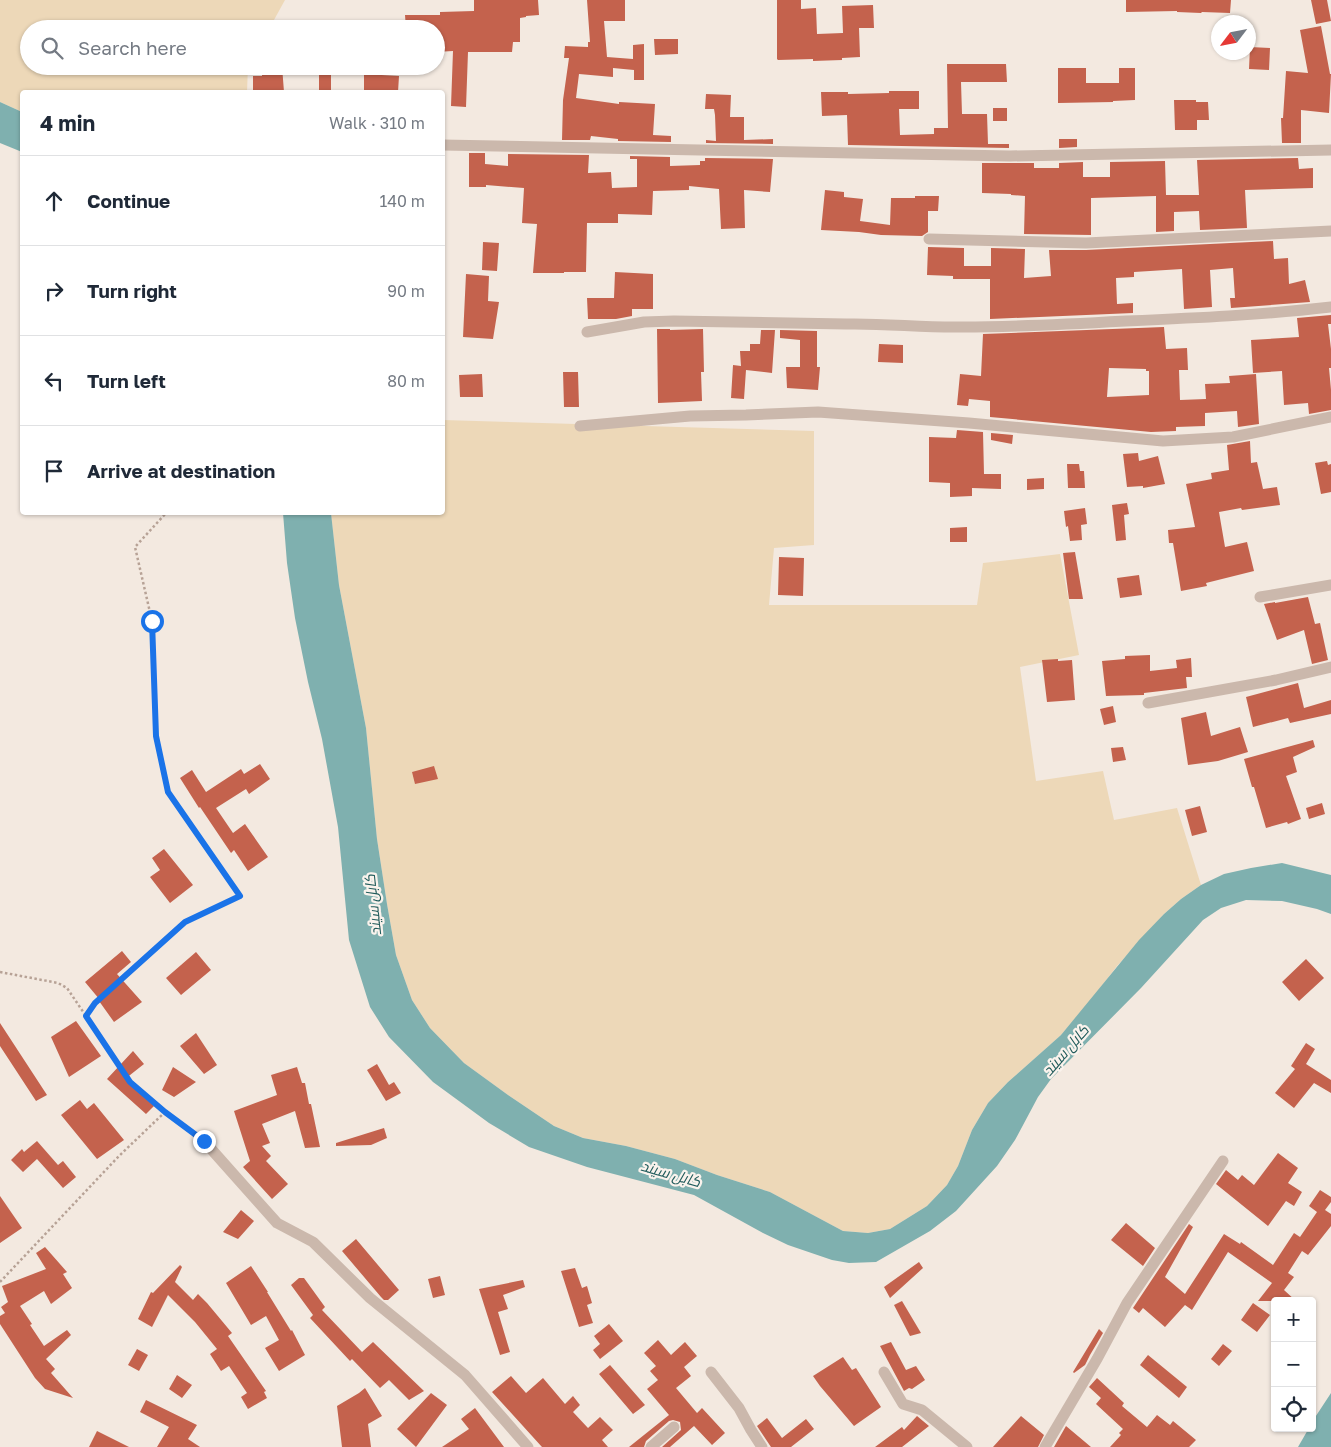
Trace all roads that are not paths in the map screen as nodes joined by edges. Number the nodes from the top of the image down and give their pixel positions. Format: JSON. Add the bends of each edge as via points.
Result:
{"nodes":[{"id":1,"x":445,"y":145,"type":"edge"},
{"id":2,"x":1331,"y":150,"type":"edge"},
{"id":3,"x":1331,"y":231,"type":"edge"},
{"id":4,"x":929,"y":239,"type":"dead end"},
{"id":5,"x":1331,"y":307,"type":"edge"},
{"id":6,"x":588,"y":332,"type":"dead end"},
{"id":7,"x":1331,"y":417,"type":"edge"},
{"id":8,"x":580,"y":426,"type":"dead end"},
{"id":9,"x":1331,"y":585,"type":"edge"},
{"id":10,"x":1260,"y":597,"type":"dead end"},
{"id":11,"x":1331,"y":668,"type":"edge"},
{"id":12,"x":1148,"y":702,"type":"dead end"},
{"id":13,"x":204,"y":1141,"type":"road end"},
{"id":14,"x":1223,"y":1161,"type":"dead end"},
{"id":15,"x":711,"y":1372,"type":"dead end"},
{"id":16,"x":884,"y":1372,"type":"dead end"},
{"id":17,"x":674,"y":1427,"type":"dead end"},
{"id":18,"x":528,"y":1447,"type":"edge"},
{"id":19,"x":651,"y":1447,"type":"edge"},
{"id":20,"x":762,"y":1447,"type":"edge"},
{"id":21,"x":967,"y":1447,"type":"edge"},
{"id":22,"x":1045,"y":1447,"type":"edge"}],
"edges":[{"from":1,"to":2,"type":"street","via":[[1010,156]]},
{"from":3,"to":4,"type":"street","via":[[1086,243]]},
{"from":5,"to":6,"type":"street","via":[[1216,317],[962,328],[674,321],[644,322]]},
{"from":7,"to":8,"type":"street","via":[[1233,437],[1162,441],[818,412],[690,416]]},
{"from":9,"to":10,"type":"street"},
{"from":11,"to":12,"type":"street"},
{"from":13,"to":18,"type":"street","via":[[277,1223],[313,1242],[370,1298],[465,1375]]},
{"from":14,"to":22,"type":"street","via":[[1127,1303]]},
{"from":15,"to":20,"type":"street","via":[[739,1408]]},
{"from":16,"to":21,"type":"street","via":[[903,1404],[922,1410]]},
{"from":17,"to":19,"type":"street"}]}
